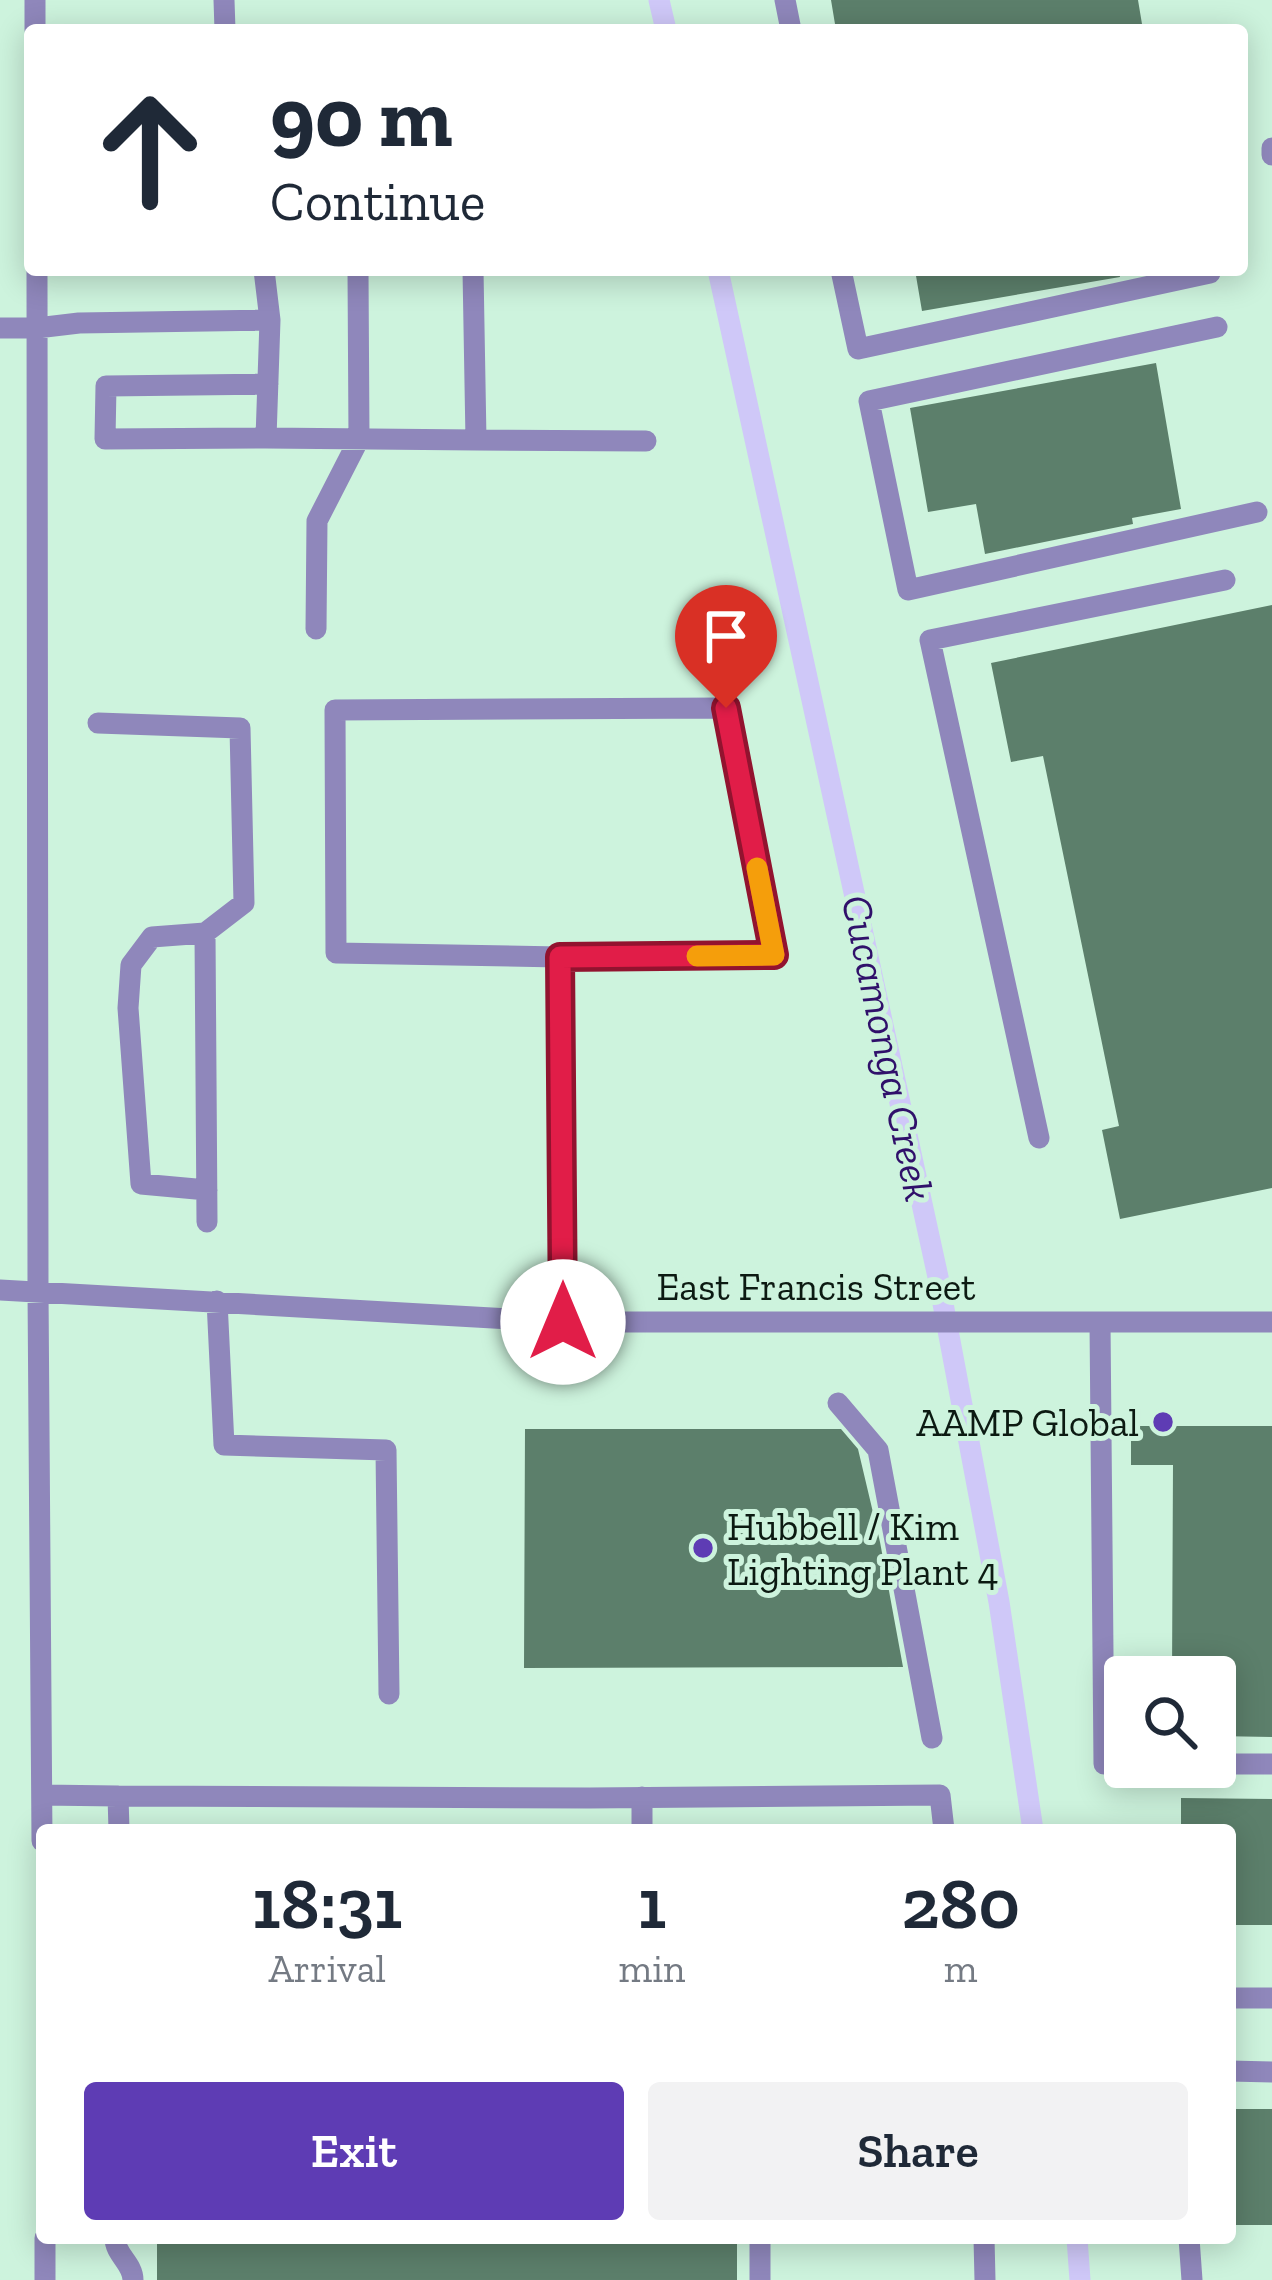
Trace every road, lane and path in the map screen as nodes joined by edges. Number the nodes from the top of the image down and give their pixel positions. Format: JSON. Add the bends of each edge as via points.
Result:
{"nodes":[{"id":1,"x":37,"y":276,"type":"edge"},
{"id":2,"x":265,"y":276,"type":"edge"},
{"id":3,"x":358,"y":276,"type":"edge"},
{"id":4,"x":473,"y":276,"type":"edge"},
{"id":5,"x":842,"y":276,"type":"edge"},
{"id":6,"x":1196,"y":276,"type":"edge"},
{"id":7,"x":270,"y":320,"type":"junction"},
{"id":8,"x":1217,"y":327,"type":"dead end"},
{"id":9,"x":0,"y":328,"type":"edge"},
{"id":10,"x":38,"y":328,"type":"junction"},
{"id":11,"x":268,"y":384,"type":"junction"},
{"id":12,"x":266,"y":438,"type":"junction"},
{"id":13,"x":359,"y":440,"type":"junction"},
{"id":14,"x":476,"y":440,"type":"junction"},
{"id":15,"x":646,"y":441,"type":"dead end"},
{"id":16,"x":1258,"y":512,"type":"dead end"},
{"id":17,"x":1225,"y":580,"type":"dead end"},
{"id":18,"x":316,"y":629,"type":"dead end"},
{"id":19,"x":98,"y":723,"type":"dead end"},
{"id":20,"x":206,"y":933,"type":"junction"},
{"id":21,"x":560,"y":957,"type":"junction"},
{"id":22,"x":1039,"y":1138,"type":"dead end"},
{"id":23,"x":207,"y":1190,"type":"junction"},
{"id":24,"x":207,"y":1222,"type":"dead end"},
{"id":25,"x":0,"y":1289,"type":"edge"},
{"id":26,"x":38,"y":1290,"type":"junction"},
{"id":27,"x":217,"y":1301,"type":"junction"},
{"id":28,"x":563,"y":1322,"type":"junction"},
{"id":29,"x":1100,"y":1322,"type":"junction"},
{"id":30,"x":1272,"y":1322,"type":"edge"},
{"id":31,"x":838,"y":1403,"type":"dead end"},
{"id":32,"x":389,"y":1694,"type":"dead end"},
{"id":33,"x":932,"y":1738,"type":"dead end"},
{"id":34,"x":1104,"y":1764,"type":"edge"},
{"id":35,"x":1236,"y":1764,"type":"edge"},
{"id":36,"x":1272,"y":1764,"type":"edge"},
{"id":37,"x":42,"y":1795,"type":"junction"},
{"id":38,"x":118,"y":1796,"type":"junction"},
{"id":39,"x":642,"y":1797,"type":"junction"},
{"id":40,"x":42,"y":1824,"type":"edge"},
{"id":41,"x":119,"y":1824,"type":"edge"},
{"id":42,"x":642,"y":1824,"type":"edge"},
{"id":43,"x":943,"y":1824,"type":"edge"},
{"id":44,"x":1236,"y":1998,"type":"edge"},
{"id":45,"x":1272,"y":1998,"type":"edge"},
{"id":46,"x":1236,"y":2072,"type":"edge"},
{"id":47,"x":1272,"y":2072,"type":"edge"},
{"id":48,"x":45,"y":2244,"type":"edge"},
{"id":49,"x":116,"y":2244,"type":"edge"},
{"id":50,"x":760,"y":2244,"type":"edge"},
{"id":51,"x":984,"y":2244,"type":"edge"},
{"id":52,"x":1189,"y":2244,"type":"edge"},
{"id":53,"x":45,"y":2280,"type":"edge"},
{"id":54,"x":133,"y":2280,"type":"edge"},
{"id":55,"x":760,"y":2280,"type":"edge"},
{"id":56,"x":985,"y":2280,"type":"edge"},
{"id":57,"x":1192,"y":2280,"type":"edge"}],
"edges":[{"from":1,"to":10,"type":"street"},
{"from":2,"to":7,"type":"street"},
{"from":3,"to":13,"type":"street"},
{"from":4,"to":14,"type":"street"},
{"from":5,"to":6,"type":"street","via":[[858,349]]},
{"from":7,"to":10,"type":"street"},
{"from":7,"to":11,"type":"street"},
{"from":8,"to":16,"type":"street","via":[[869,401],[908,590]]},
{"from":9,"to":10,"type":"street"},
{"from":10,"to":26,"type":"street"},
{"from":11,"to":12,"type":"street"},
{"from":11,"to":12,"type":"street","via":[[106,386],[105,439]]},
{"from":12,"to":13,"type":"street"},
{"from":13,"to":14,"type":"street"},
{"from":13,"to":18,"type":"street","via":[[316,521]]},
{"from":14,"to":15,"type":"street"},
{"from":17,"to":22,"type":"street","via":[[929,640]]},
{"from":19,"to":20,"type":"street","via":[[240,728],[244,903]]},
{"from":20,"to":23,"type":"street"},
{"from":20,"to":23,"type":"street","via":[[152,937],[131,965],[128,1008],[141,1184]]},
{"from":21,"to":21,"type":"street","via":[[774,955],[726,708],[335,710],[336,953]]},
{"from":21,"to":28,"type":"street"},
{"from":23,"to":24,"type":"street"},
{"from":25,"to":26,"type":"street","name":"East Francis Street"},
{"from":26,"to":27,"type":"street","name":"East Francis Street"},
{"from":26,"to":37,"type":"street"},
{"from":27,"to":28,"type":"street","name":"East Francis Street"},
{"from":27,"to":32,"type":"street","via":[[224,1445],[386,1450]]},
{"from":28,"to":29,"type":"street","name":"East Francis Street"},
{"from":29,"to":30,"type":"street","name":"East Francis Street"},
{"from":29,"to":34,"type":"street"},
{"from":31,"to":33,"type":"street","via":[[878,1450]]},
{"from":35,"to":36,"type":"street"},
{"from":37,"to":38,"type":"street"},
{"from":37,"to":40,"type":"street"},
{"from":38,"to":39,"type":"street"},
{"from":38,"to":41,"type":"street"},
{"from":39,"to":42,"type":"street"},
{"from":39,"to":43,"type":"street","via":[[940,1795]]},
{"from":44,"to":45,"type":"street"},
{"from":46,"to":47,"type":"street"},
{"from":48,"to":53,"type":"street"},
{"from":49,"to":54,"type":"street"},
{"from":50,"to":55,"type":"street"},
{"from":51,"to":56,"type":"street"},
{"from":52,"to":57,"type":"street"}]}
